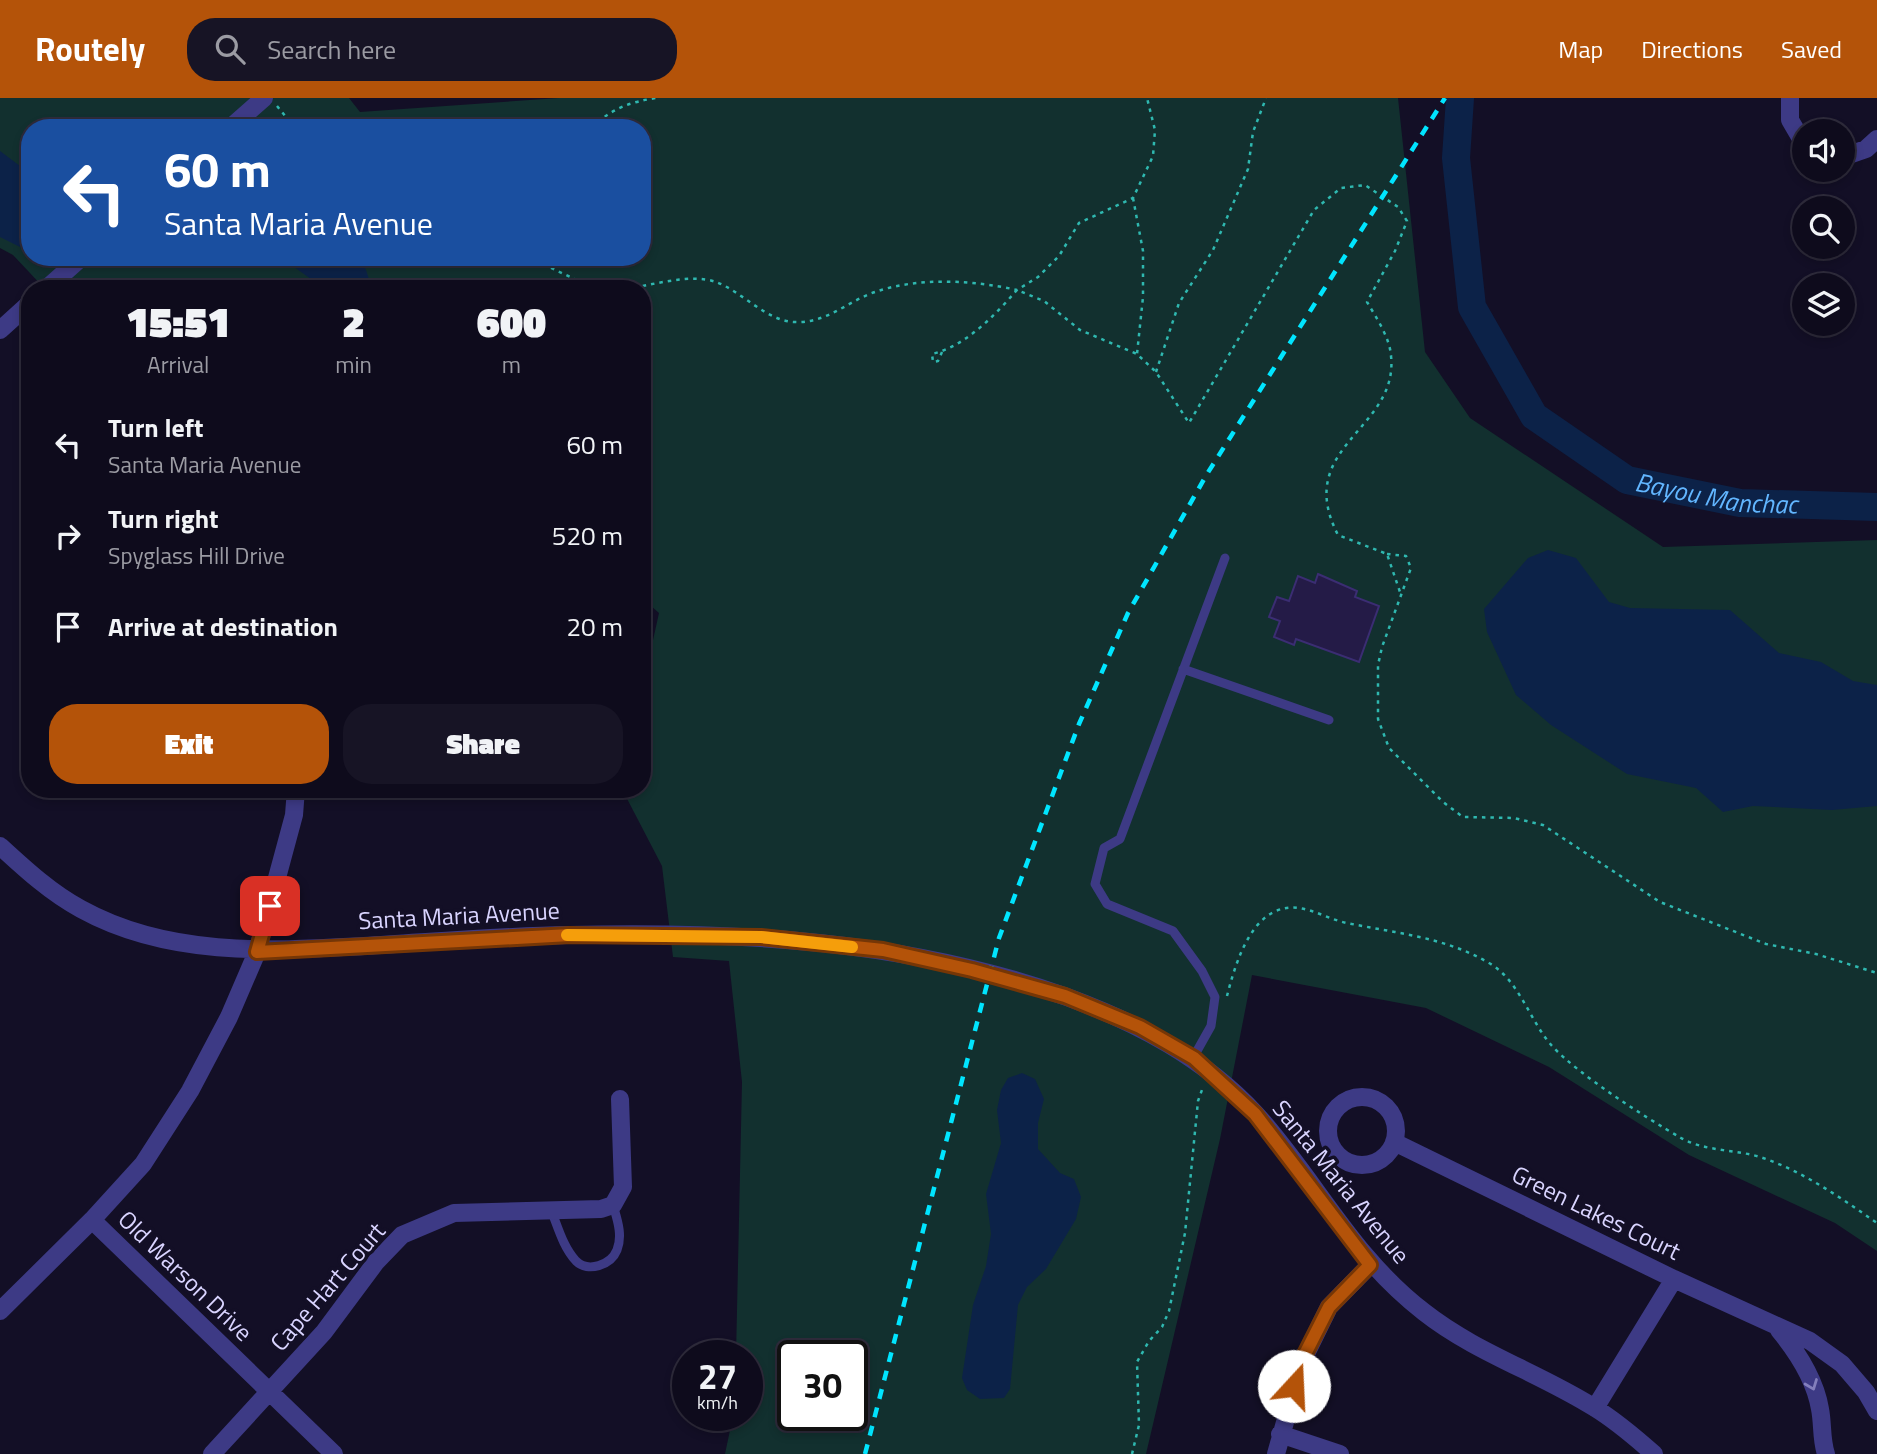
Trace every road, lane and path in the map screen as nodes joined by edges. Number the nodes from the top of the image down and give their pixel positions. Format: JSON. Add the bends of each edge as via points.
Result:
{"nodes":[{"id":1,"x":264,"y":98,"type":"edge"},
{"id":2,"x":270,"y":98,"type":"edge"},
{"id":3,"x":656,"y":98,"type":"edge"},
{"id":4,"x":1147,"y":98,"type":"edge"},
{"id":5,"x":1266,"y":98,"type":"edge"},
{"id":6,"x":1790,"y":98,"type":"edge"},
{"id":7,"x":240,"y":119,"type":"edge"},
{"id":8,"x":288,"y":119,"type":"edge"},
{"id":9,"x":601,"y":119,"type":"edge"},
{"id":10,"x":1792,"y":123,"type":"edge"},
{"id":11,"x":1877,"y":139,"type":"edge"},
{"id":12,"x":1855,"y":153,"type":"edge"},
{"id":13,"x":1133,"y":198,"type":"junction"},
{"id":14,"x":72,"y":266,"type":"edge"},
{"id":15,"x":547,"y":266,"type":"edge"},
{"id":16,"x":56,"y":280,"type":"edge"},
{"id":17,"x":577,"y":280,"type":"edge"},
{"id":18,"x":651,"y":286,"type":"edge"},
{"id":19,"x":1017,"y":290,"type":"junction"},
{"id":20,"x":21,"y":311,"type":"edge"},
{"id":21,"x":0,"y":330,"type":"edge"},
{"id":22,"x":942,"y":352,"type":"dead end"},
{"id":23,"x":1138,"y":354,"type":"junction"},
{"id":24,"x":1156,"y":372,"type":"junction"},
{"id":25,"x":1387,"y":554,"type":"junction"},
{"id":26,"x":1225,"y":558,"type":"dead end"},
{"id":27,"x":1400,"y":592,"type":"junction"},
{"id":28,"x":1183,"y":669,"type":"junction"},
{"id":29,"x":1329,"y":719,"type":"dead end"},
{"id":30,"x":295,"y":798,"type":"edge"},
{"id":31,"x":0,"y":846,"type":"edge"},
{"id":32,"x":257,"y":952,"type":"junction"},
{"id":33,"x":1877,"y":973,"type":"edge"},
{"id":34,"x":1226,"y":1000,"type":"dead end"},
{"id":35,"x":1194,"y":1058,"type":"junction"},
{"id":36,"x":1208,"y":1071,"type":"junction"},
{"id":37,"x":620,"y":1099,"type":"dead end"},
{"id":38,"x":1394,"y":1142,"type":"dead end"},
{"id":39,"x":614,"y":1205,"type":"junction"},
{"id":40,"x":551,"y":1210,"type":"junction"},
{"id":41,"x":92,"y":1220,"type":"junction"},
{"id":42,"x":1877,"y":1223,"type":"edge"},
{"id":43,"x":1370,"y":1265,"type":"junction"},
{"id":44,"x":1674,"y":1279,"type":"junction"},
{"id":45,"x":0,"y":1311,"type":"edge"},
{"id":46,"x":1777,"y":1327,"type":"junction"},
{"id":47,"x":268,"y":1392,"type":"junction"},
{"id":48,"x":1595,"y":1408,"type":"junction"},
{"id":49,"x":1877,"y":1411,"type":"edge"},
{"id":50,"x":1280,"y":1434,"type":"junction"},
{"id":51,"x":212,"y":1454,"type":"edge"},
{"id":52,"x":334,"y":1454,"type":"edge"},
{"id":53,"x":1132,"y":1454,"type":"edge"},
{"id":54,"x":1276,"y":1454,"type":"edge"},
{"id":55,"x":1340,"y":1454,"type":"edge"},
{"id":56,"x":1654,"y":1454,"type":"edge"},
{"id":57,"x":1826,"y":1454,"type":"edge"}],
"edges":[{"from":1,"to":7,"type":"street"},
{"from":2,"to":8,"type":"path"},
{"from":3,"to":9,"type":"path","via":[[625,105]]},
{"from":4,"to":13,"type":"path","via":[[1155,130],[1153,156]]},
{"from":5,"to":24,"type":"path","via":[[1253,132],[1248,169],[1213,250],[1179,303]]},
{"from":6,"to":10,"type":"street"},
{"from":11,"to":12,"type":"street"},
{"from":13,"to":19,"type":"path","via":[[1079,223],[1059,256]]},
{"from":13,"to":23,"type":"path","via":[[1143,251]]},
{"from":14,"to":16,"type":"street"},
{"from":15,"to":17,"type":"path"},
{"from":18,"to":19,"type":"path","via":[[714,281],[764,311],[795,323],[824,318],[877,291],[937,282],[983,282]]},
{"from":19,"to":22,"type":"path","via":[[991,320]]},
{"from":19,"to":23,"type":"path","via":[[1044,301],[1080,330]]},
{"from":20,"to":21,"type":"street"},
{"from":23,"to":24,"type":"path"},
{"from":24,"to":25,"type":"path","via":[[1189,423],[1314,210],[1341,188],[1365,185],[1398,207],[1407,221],[1367,302],[1392,356],[1385,393],[1334,460],[1326,488],[1328,516],[1338,535]]},
{"from":25,"to":27,"type":"path"},
{"from":25,"to":27,"type":"path","via":[[1403,554],[1410,562]]},
{"from":26,"to":28,"type":"lane"},
{"from":27,"to":33,"type":"path","via":[[1378,665],[1378,719],[1389,748],[1443,802],[1463,817],[1514,818],[1543,825],[1660,902],[1766,944]]},
{"from":28,"to":29,"type":"lane"},
{"from":28,"to":35,"type":"lane","via":[[1120,839],[1104,848],[1095,884],[1107,904],[1173,931],[1202,971],[1214,997],[1211,1026]]},
{"from":30,"to":32,"type":"street"},
{"from":31,"to":32,"type":"street","name":"Santa Maria Avenue","via":[[30,874],[81,909],[138,932]]},
{"from":32,"to":35,"type":"street","name":"Santa Maria Avenue","via":[[570,935],[761,937],[883,950],[1065,996],[1140,1027]]},
{"from":32,"to":41,"type":"street","via":[[190,1090],[143,1164]]},
{"from":34,"to":42,"type":"path","via":[[1244,948],[1265,918],[1276,911],[1297,906],[1345,923],[1396,930],[1445,944],[1489,962],[1507,977],[1550,1043],[1570,1064],[1682,1139],[1792,1168]]},
{"from":35,"to":36,"type":"street","name":"Santa Maria Avenue"},
{"from":36,"to":43,"type":"street","name":"Santa Maria Avenue","via":[[1255,1114]]},
{"from":36,"to":53,"type":"path","via":[[1198,1101],[1185,1233],[1169,1311],[1137,1362],[1139,1424]]},
{"from":37,"to":39,"type":"street","via":[[622,1188]]},
{"from":38,"to":44,"type":"street","name":"Green Lakes Court"},
{"from":39,"to":40,"type":"street","name":"Cape Hart Court"},
{"from":39,"to":40,"type":"lane","via":[[620,1227],[617,1250],[605,1264],[592,1268],[578,1264],[566,1248]]},
{"from":40,"to":47,"type":"street","name":"Cape Hart Court","via":[[454,1213],[402,1236]]},
{"from":41,"to":45,"type":"street"},
{"from":41,"to":47,"type":"street","name":"Old Warson Drive"},
{"from":43,"to":48,"type":"street","name":"Santa Maria Avenue","via":[[1425,1313],[1478,1348]]},
{"from":43,"to":50,"type":"street","via":[[1329,1307],[1301,1362]]},
{"from":44,"to":46,"type":"street","name":"Green Lakes Court"},
{"from":44,"to":48,"type":"street"},
{"from":46,"to":49,"type":"street","name":"Green Lakes Court","via":[[1810,1341],[1842,1364]]},
{"from":46,"to":57,"type":"street","name":"Green Lakes Court","one_way":true,"via":[[1795,1348],[1813,1384]]},
{"from":47,"to":51,"type":"street","name":"Cape Hart Court"},
{"from":47,"to":52,"type":"street","name":"Old Warson Drive"},
{"from":48,"to":56,"type":"street","name":"Santa Maria Avenue"},
{"from":50,"to":54,"type":"street"},
{"from":50,"to":55,"type":"street"}]}
